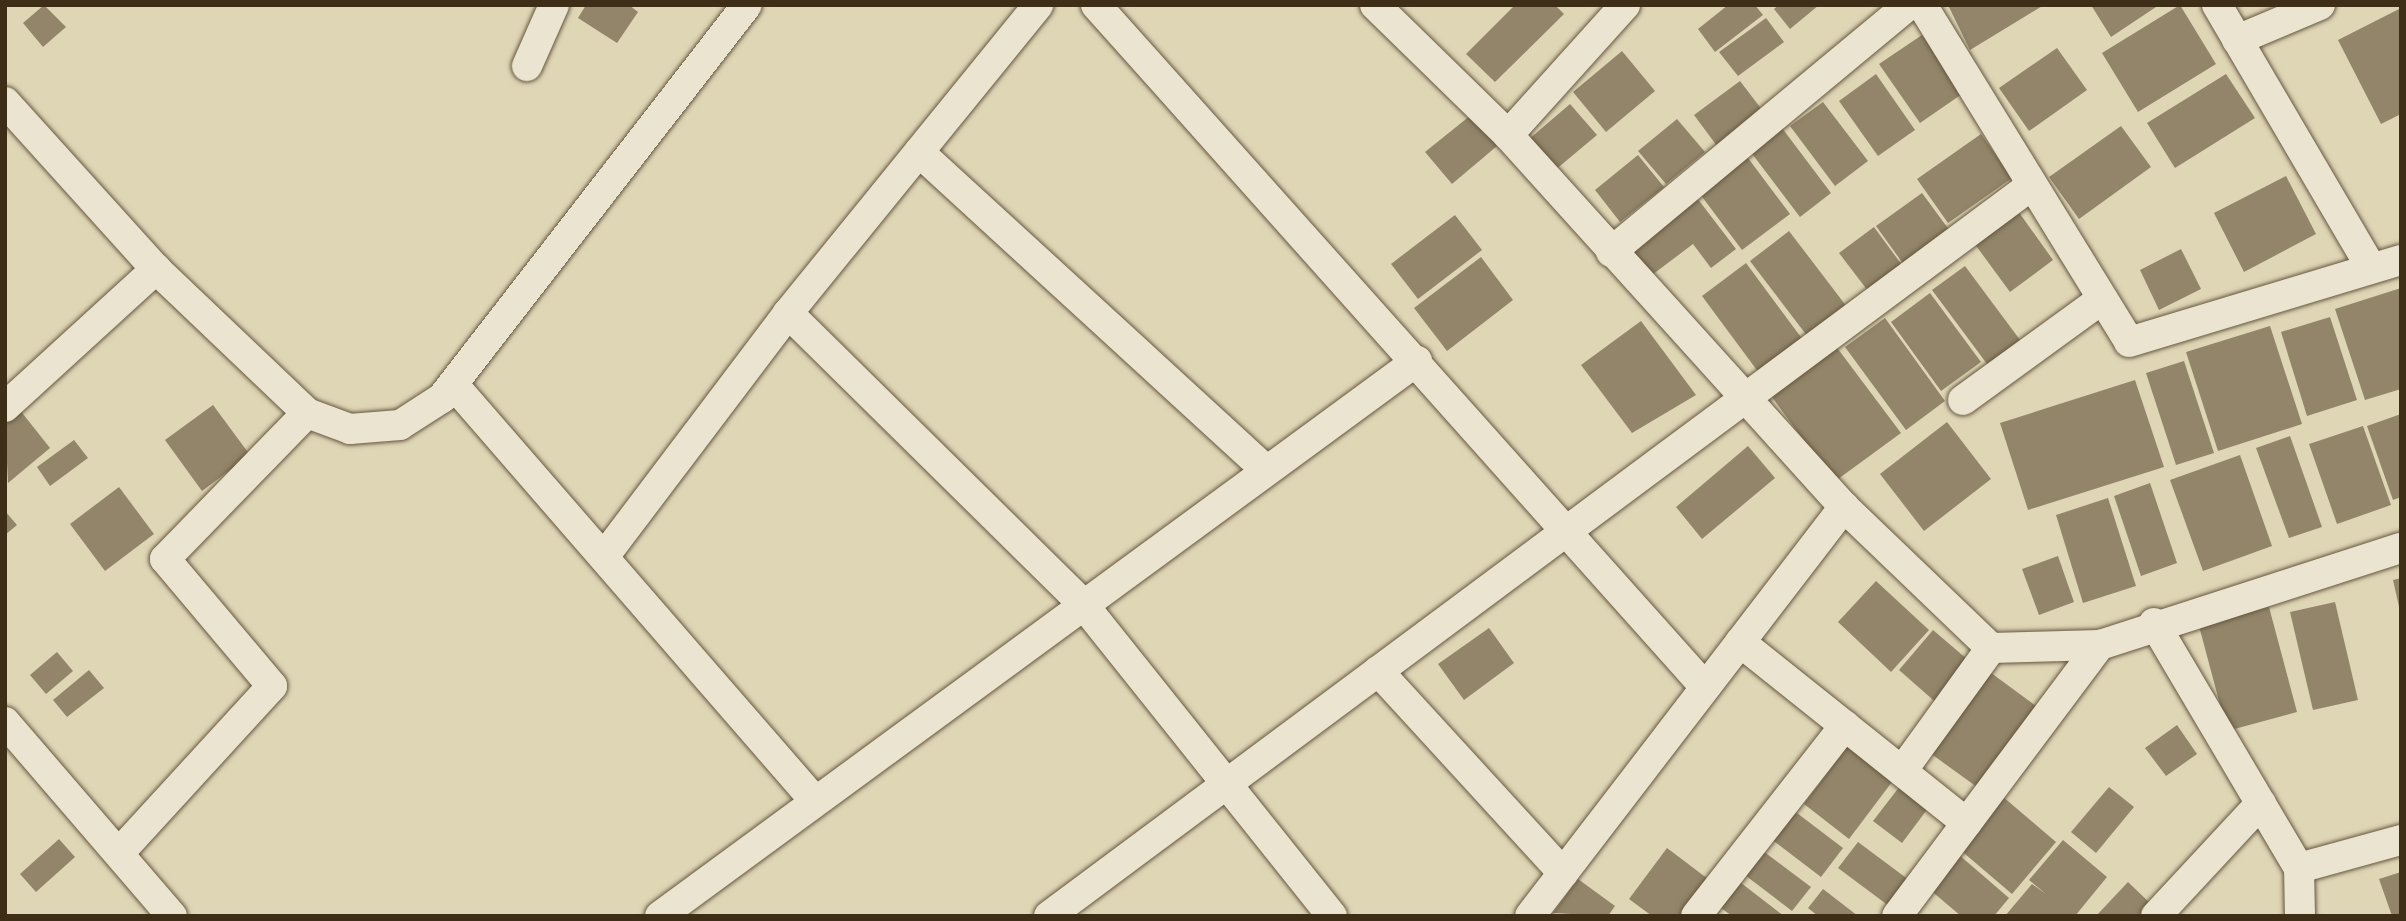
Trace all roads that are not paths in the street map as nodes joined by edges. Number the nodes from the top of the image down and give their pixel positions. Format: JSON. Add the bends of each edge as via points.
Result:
{"nodes":[{"id":1,"x":554,"y":5,"type":"edge"},
{"id":2,"x":747,"y":5,"type":"edge"},
{"id":3,"x":1038,"y":5,"type":"edge"},
{"id":4,"x":1096,"y":5,"type":"edge"},
{"id":5,"x":1375,"y":5,"type":"edge"},
{"id":6,"x":1625,"y":5,"type":"edge"},
{"id":7,"x":1909,"y":5,"type":"edge"},
{"id":8,"x":1922,"y":5,"type":"edge"},
{"id":9,"x":2217,"y":5,"type":"edge"},
{"id":10,"x":2320,"y":5,"type":"edge"},
{"id":11,"x":2237,"y":40,"type":"junction"},
{"id":12,"x":527,"y":66,"type":"dead end"},
{"id":13,"x":5,"y":102,"type":"edge"},
{"id":14,"x":1507,"y":135,"type":"junction"},
{"id":15,"x":919,"y":152,"type":"junction"},
{"id":16,"x":2032,"y":185,"type":"junction"},
{"id":17,"x":1611,"y":251,"type":"junction"},
{"id":18,"x":2401,"y":260,"type":"edge"},
{"id":19,"x":2371,"y":268,"type":"junction"},
{"id":20,"x":156,"y":269,"type":"junction"},
{"id":21,"x":2102,"y":299,"type":"junction"},
{"id":22,"x":788,"y":313,"type":"junction"},
{"id":23,"x":1417,"y":361,"type":"junction"},
{"id":24,"x":453,"y":384,"type":"junction"},
{"id":25,"x":1743,"y":399,"type":"junction"},
{"id":26,"x":1963,"y":400,"type":"dead end"},
{"id":27,"x":5,"y":407,"type":"edge"},
{"id":28,"x":307,"y":413,"type":"junction"},
{"id":29,"x":1266,"y":470,"type":"junction"},
{"id":30,"x":1844,"y":507,"type":"junction"},
{"id":31,"x":1567,"y":531,"type":"junction"},
{"id":32,"x":2401,"y":548,"type":"edge"},
{"id":33,"x":607,"y":554,"type":"junction"},
{"id":34,"x":1083,"y":604,"type":"junction"},
{"id":35,"x":2154,"y":624,"type":"junction"},
{"id":36,"x":1740,"y":642,"type":"junction"},
{"id":37,"x":2100,"y":645,"type":"junction"},
{"id":38,"x":1991,"y":648,"type":"junction"},
{"id":39,"x":1378,"y":671,"type":"junction"},
{"id":40,"x":1706,"y":687,"type":"junction"},
{"id":41,"x":5,"y":722,"type":"edge"},
{"id":42,"x":1845,"y":725,"type":"junction"},
{"id":43,"x":1902,"y":771,"type":"junction"},
{"id":44,"x":1228,"y":783,"type":"junction"},
{"id":45,"x":815,"y":801,"type":"junction"},
{"id":46,"x":2261,"y":803,"type":"junction"},
{"id":47,"x":1967,"y":823,"type":"junction"},
{"id":48,"x":2401,"y":840,"type":"edge"},
{"id":49,"x":120,"y":852,"type":"junction"},
{"id":50,"x":2299,"y":868,"type":"junction"},
{"id":51,"x":1563,"y":873,"type":"junction"},
{"id":52,"x":172,"y":916,"type":"edge"},
{"id":53,"x":660,"y":916,"type":"edge"},
{"id":54,"x":1049,"y":916,"type":"edge"},
{"id":55,"x":1332,"y":916,"type":"edge"},
{"id":56,"x":1530,"y":916,"type":"edge"},
{"id":57,"x":1696,"y":916,"type":"edge"},
{"id":58,"x":1897,"y":916,"type":"edge"},
{"id":59,"x":2156,"y":916,"type":"edge"},
{"id":60,"x":2300,"y":916,"type":"edge"}],
"edges":[{"from":1,"to":12,"type":"street"},
{"from":2,"to":24,"type":"street"},
{"from":3,"to":15,"type":"street"},
{"from":4,"to":23,"type":"street"},
{"from":5,"to":14,"type":"street"},
{"from":6,"to":14,"type":"street"},
{"from":7,"to":17,"type":"street"},
{"from":8,"to":16,"type":"street"},
{"from":9,"to":11,"type":"street"},
{"from":10,"to":11,"type":"street"},
{"from":11,"to":19,"type":"street"},
{"from":13,"to":20,"type":"street"},
{"from":14,"to":17,"type":"street"},
{"from":15,"to":22,"type":"street"},
{"from":15,"to":29,"type":"street"},
{"from":16,"to":21,"type":"street"},
{"from":16,"to":25,"type":"street"},
{"from":17,"to":25,"type":"street"},
{"from":18,"to":19,"type":"street"},
{"from":19,"to":21,"type":"street","via":[[2129,342]]},
{"from":20,"to":27,"type":"street"},
{"from":20,"to":28,"type":"street"},
{"from":21,"to":26,"type":"street"},
{"from":22,"to":33,"type":"street"},
{"from":22,"to":34,"type":"street"},
{"from":23,"to":29,"type":"street"},
{"from":23,"to":31,"type":"street"},
{"from":24,"to":28,"type":"street","via":[[400,425],[350,429]]},
{"from":24,"to":33,"type":"street"},
{"from":25,"to":30,"type":"street"},
{"from":25,"to":31,"type":"street"},
{"from":28,"to":49,"type":"street","via":[[165,559],[272,686]]},
{"from":29,"to":34,"type":"street"},
{"from":30,"to":36,"type":"street"},
{"from":30,"to":38,"type":"street"},
{"from":31,"to":39,"type":"street"},
{"from":31,"to":40,"type":"street"},
{"from":32,"to":35,"type":"street"},
{"from":33,"to":45,"type":"street"},
{"from":34,"to":44,"type":"street"},
{"from":34,"to":45,"type":"street"},
{"from":35,"to":37,"type":"street"},
{"from":35,"to":46,"type":"street"},
{"from":36,"to":40,"type":"street"},
{"from":36,"to":42,"type":"street"},
{"from":37,"to":38,"type":"street"},
{"from":37,"to":47,"type":"street"},
{"from":38,"to":43,"type":"street"},
{"from":39,"to":44,"type":"street"},
{"from":39,"to":51,"type":"street"},
{"from":40,"to":51,"type":"street"},
{"from":41,"to":49,"type":"street"},
{"from":42,"to":43,"type":"street"},
{"from":42,"to":57,"type":"street"},
{"from":43,"to":47,"type":"street"},
{"from":44,"to":54,"type":"street"},
{"from":44,"to":55,"type":"street"},
{"from":45,"to":53,"type":"street"},
{"from":46,"to":50,"type":"street"},
{"from":46,"to":59,"type":"street"},
{"from":47,"to":58,"type":"street"},
{"from":48,"to":50,"type":"street"},
{"from":49,"to":52,"type":"street"},
{"from":50,"to":60,"type":"street"},
{"from":51,"to":56,"type":"street"}]}
